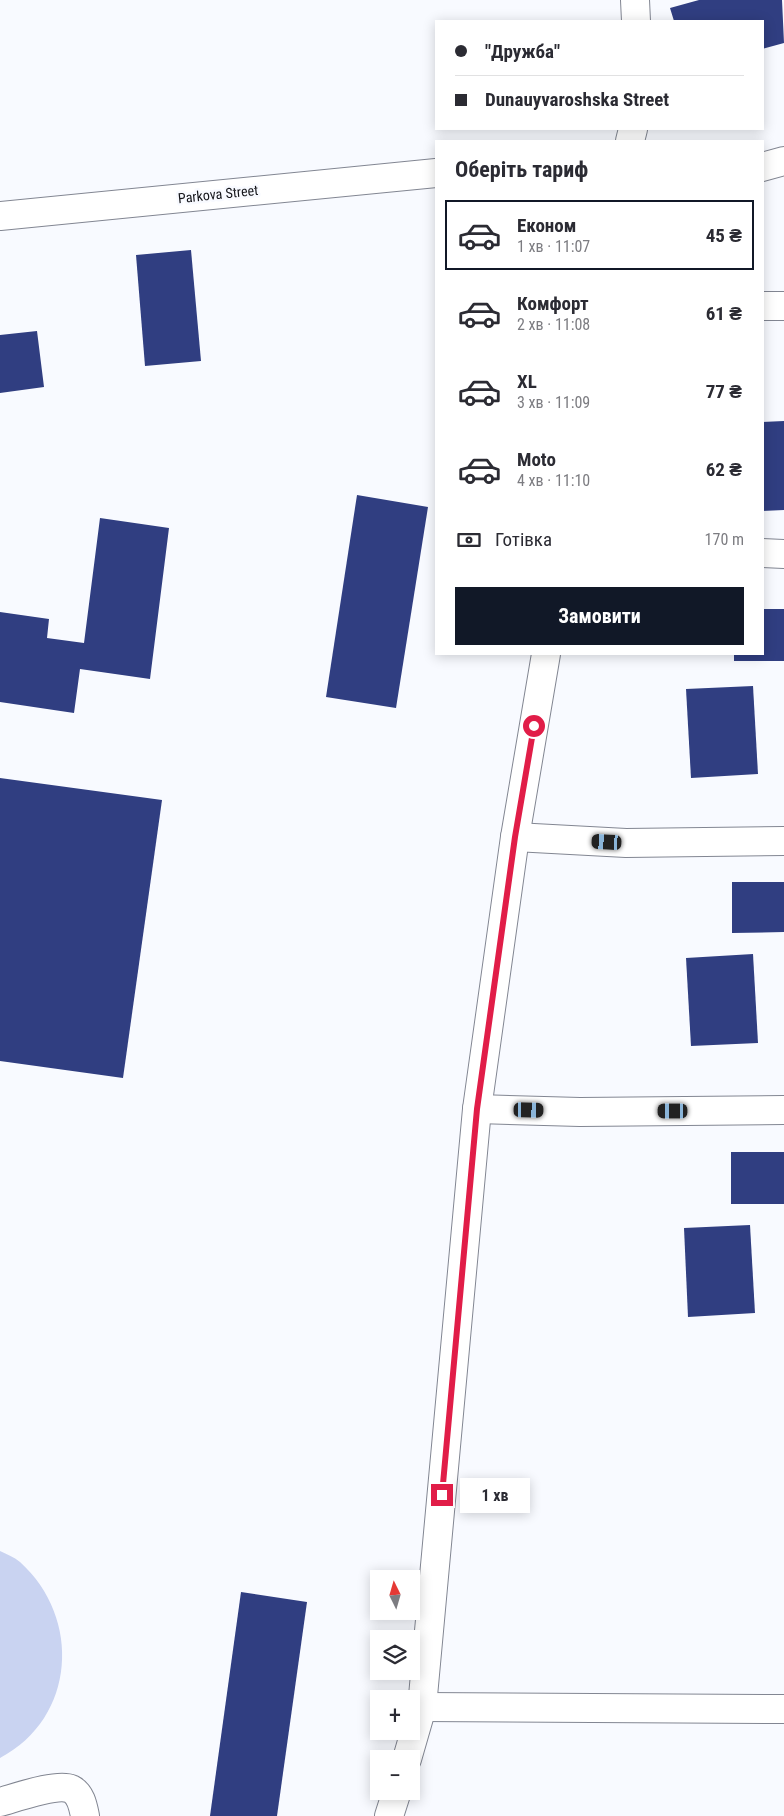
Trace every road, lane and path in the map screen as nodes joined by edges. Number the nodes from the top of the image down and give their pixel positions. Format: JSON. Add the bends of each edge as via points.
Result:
{"nodes":[{"id":1,"x":636,"y":0,"type":"edge"},
{"id":2,"x":636,"y":20,"type":"edge"},
{"id":3,"x":784,"y":161,"type":"edge"},
{"id":4,"x":764,"y":166,"type":"edge"},
{"id":5,"x":435,"y":173,"type":"edge"},
{"id":6,"x":0,"y":216,"type":"edge"},
{"id":7,"x":764,"y":306,"type":"edge"},
{"id":8,"x":784,"y":306,"type":"edge"},
{"id":9,"x":764,"y":553,"type":"edge"},
{"id":10,"x":784,"y":554,"type":"edge"},
{"id":11,"x":546,"y":655,"type":"edge"},
{"id":12,"x":515,"y":837,"type":"junction"},
{"id":13,"x":784,"y":841,"type":"edge"},
{"id":14,"x":477,"y":1109,"type":"junction"},
{"id":15,"x":784,"y":1110,"type":"edge"},
{"id":16,"x":422,"y":1707,"type":"junction"},
{"id":17,"x":784,"y":1709,"type":"edge"},
{"id":18,"x":410,"y":1750,"type":"edge"},
{"id":19,"x":394,"y":1800,"type":"edge"},
{"id":20,"x":0,"y":1802,"type":"edge"},
{"id":21,"x":85,"y":1816,"type":"edge"},
{"id":22,"x":389,"y":1816,"type":"edge"}],
"edges":[{"from":1,"to":2,"type":"street"},
{"from":3,"to":4,"type":"street"},
{"from":5,"to":6,"type":"street","name":"Parkova Street"},
{"from":7,"to":8,"type":"street"},
{"from":9,"to":10,"type":"street"},
{"from":11,"to":12,"type":"street"},
{"from":12,"to":13,"type":"street","via":[[626,843]]},
{"from":12,"to":14,"type":"street"},
{"from":14,"to":15,"type":"street","via":[[580,1112]]},
{"from":14,"to":16,"type":"street"},
{"from":16,"to":17,"type":"street"},
{"from":16,"to":18,"type":"street"},
{"from":19,"to":22,"type":"street"},
{"from":20,"to":21,"type":"street","via":[[56,1788],[70,1789],[81,1799]]}]}
